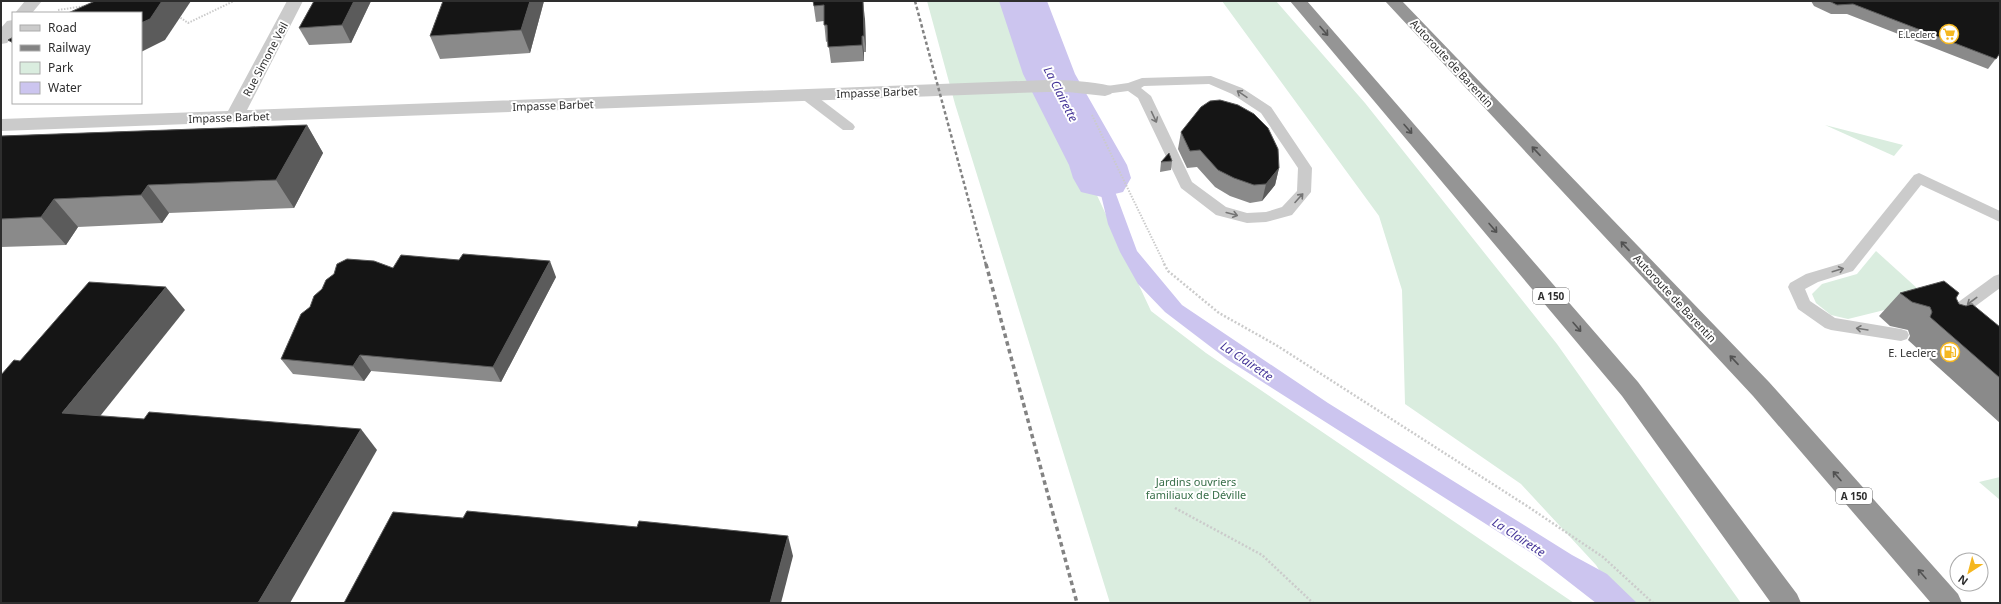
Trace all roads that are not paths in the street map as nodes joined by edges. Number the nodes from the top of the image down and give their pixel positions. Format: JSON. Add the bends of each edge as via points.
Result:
{"nodes":[{"id":1,"x":34,"y":1,"type":"edge"},
{"id":2,"x":295,"y":1,"type":"edge"},
{"id":3,"x":1298,"y":1,"type":"edge"},
{"id":4,"x":1393,"y":1,"type":"edge"},
{"id":5,"x":24,"y":12,"type":"edge"},
{"id":6,"x":12,"y":26,"type":"edge"},
{"id":7,"x":1,"y":39,"type":"edge"},
{"id":8,"x":1131,"y":87,"type":"junction"},
{"id":9,"x":1104,"y":90,"type":"joint"},
{"id":10,"x":806,"y":95,"type":"junction"},
{"id":11,"x":234,"y":117,"type":"junction"},
{"id":12,"x":1,"y":125,"type":"edge"},
{"id":13,"x":848,"y":127,"type":"dead end"},
{"id":14,"x":2000,"y":217,"type":"edge"},
{"id":15,"x":2000,"y":280,"type":"edge"},
{"id":16,"x":1943,"y":322,"type":"edge"},
{"id":17,"x":1901,"y":334,"type":"dead end"},
{"id":18,"x":1786,"y":603,"type":"edge"},
{"id":19,"x":1948,"y":603,"type":"edge"}],
"edges":[{"from":1,"to":5,"type":"street"},
{"from":2,"to":11,"type":"street","name":"Rue Simone Veil"},
{"from":3,"to":18,"type":"highway","number":"A 150","one_way":true,"via":[[1630,389]]},
{"from":19,"to":4,"type":"highway","name":"Autoroute de Barentin","number":"A 150","one_way":true,"via":[[1761,389]]},
{"from":6,"to":7,"type":"street"},
{"from":8,"to":8,"type":"lane","one_way":true,"via":[[1144,96],[1186,186],[1220,211],[1247,218],[1266,217],[1287,211],[1304,192],[1305,168],[1266,110],[1237,91],[1211,80],[1142,82]]},
{"from":8,"to":9,"type":"lane"},
{"from":9,"to":10,"type":"street","name":"Impasse Barbet","via":[[1046,86]]},
{"from":10,"to":11,"type":"street","name":"Impasse Barbet"},
{"from":10,"to":13,"type":"lane"},
{"from":11,"to":12,"type":"street","name":"Impasse Barbet"},
{"from":17,"to":14,"type":"lane","one_way":true,"via":[[1831,324],[1804,305],[1796,287],[1812,278],[1848,267],[1919,178]]},
{"from":15,"to":16,"type":"lane","one_way":true}]}
